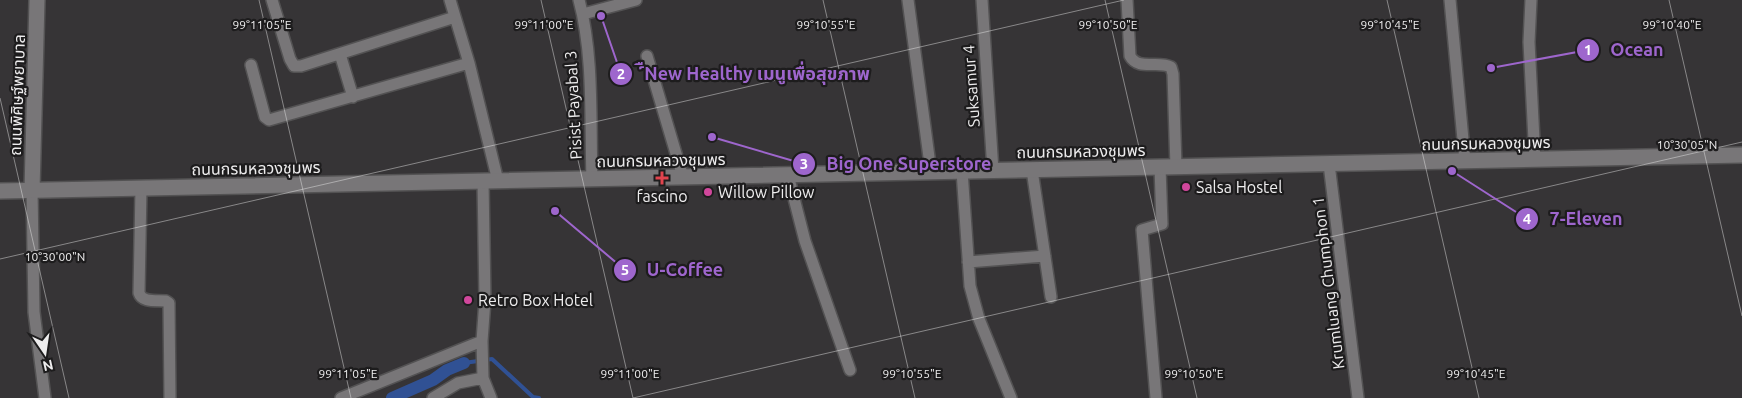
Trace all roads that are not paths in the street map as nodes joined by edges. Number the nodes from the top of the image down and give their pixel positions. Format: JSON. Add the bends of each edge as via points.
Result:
{"nodes":[{"id":1,"x":37,"y":0,"type":"edge"},
{"id":2,"x":272,"y":0,"type":"edge"},
{"id":3,"x":450,"y":0,"type":"edge"},
{"id":4,"x":579,"y":0,"type":"edge"},
{"id":5,"x":636,"y":0,"type":"edge"},
{"id":6,"x":908,"y":0,"type":"edge"},
{"id":7,"x":982,"y":0,"type":"edge"},
{"id":8,"x":1127,"y":0,"type":"edge"},
{"id":9,"x":1450,"y":0,"type":"edge"},
{"id":10,"x":1531,"y":0,"type":"edge"},
{"id":11,"x":583,"y":14,"type":"junction"},
{"id":12,"x":455,"y":17,"type":"junction"},
{"id":13,"x":340,"y":54,"type":"junction"},
{"id":14,"x":647,"y":56,"type":"dead end"},
{"id":15,"x":469,"y":63,"type":"junction"},
{"id":16,"x":251,"y":65,"type":"dead end"},
{"id":17,"x":353,"y":97,"type":"junction"},
{"id":18,"x":1742,"y":155,"type":"edge"},
{"id":19,"x":1535,"y":160,"type":"junction"},
{"id":20,"x":1464,"y":161,"type":"junction"},
{"id":21,"x":1329,"y":164,"type":"junction"},
{"id":22,"x":1160,"y":167,"type":"junction"},
{"id":23,"x":1176,"y":167,"type":"junction"},
{"id":24,"x":1032,"y":170,"type":"junction"},
{"id":25,"x":962,"y":171,"type":"junction"},
{"id":26,"x":993,"y":171,"type":"junction"},
{"id":27,"x":931,"y":172,"type":"junction"},
{"id":28,"x":788,"y":175,"type":"junction"},
{"id":29,"x":683,"y":177,"type":"junction"},
{"id":30,"x":592,"y":179,"type":"junction"},
{"id":31,"x":491,"y":181,"type":"junction"},
{"id":32,"x":141,"y":188,"type":"junction"},
{"id":33,"x":32,"y":190,"type":"junction"},
{"id":34,"x":0,"y":191,"type":"edge"},
{"id":35,"x":1045,"y":256,"type":"junction"},
{"id":36,"x":968,"y":262,"type":"junction"},
{"id":37,"x":1051,"y":297,"type":"dead end"},
{"id":38,"x":482,"y":344,"type":"junction"},
{"id":39,"x":850,"y":370,"type":"dead end"},
{"id":40,"x":483,"y":375,"type":"junction"},
{"id":41,"x":45,"y":398,"type":"edge"},
{"id":42,"x":170,"y":398,"type":"edge"},
{"id":43,"x":341,"y":398,"type":"edge"},
{"id":44,"x":433,"y":398,"type":"edge"},
{"id":45,"x":490,"y":398,"type":"edge"},
{"id":46,"x":1011,"y":398,"type":"edge"},
{"id":47,"x":1156,"y":398,"type":"edge"},
{"id":48,"x":1358,"y":398,"type":"edge"}],
"edges":[{"from":1,"to":33,"type":"street","name":"ถนนพิศิษฐ์พยาบาล"},
{"from":2,"to":13,"type":"street","via":[[294,66]]},
{"from":3,"to":12,"type":"street"},
{"from":4,"to":11,"type":"street","name":"Pisist Payabal 3"},
{"from":5,"to":11,"type":"street"},
{"from":6,"to":27,"type":"street"},
{"from":7,"to":26,"type":"street","name":"Suksamur 4"},
{"from":8,"to":23,"type":"street","via":[[1133,61],[1139,64],[1164,63],[1171,67]]},
{"from":9,"to":20,"type":"street"},
{"from":10,"to":19,"type":"street","via":[[1529,42]]},
{"from":11,"to":30,"type":"street","name":"Pisist Payabal 3"},
{"from":12,"to":13,"type":"street"},
{"from":12,"to":15,"type":"street"},
{"from":13,"to":17,"type":"street"},
{"from":14,"to":29,"type":"street"},
{"from":15,"to":17,"type":"street"},
{"from":15,"to":31,"type":"street"},
{"from":16,"to":17,"type":"street","via":[[265,117],[269,120]]},
{"from":18,"to":19,"type":"street","name":"ถนนกรมหลวงชุมพร"},
{"from":19,"to":20,"type":"street","name":"ถนนกรมหลวงชุมพร"},
{"from":20,"to":21,"type":"street","name":"ถนนกรมหลวงชุมพร"},
{"from":21,"to":23,"type":"street","name":"ถนนกรมหลวงชุมพร"},
{"from":21,"to":48,"type":"street","name":"Krumluang Chumphon 1"},
{"from":22,"to":23,"type":"street","name":"ถนนกรมหลวงชุมพร"},
{"from":22,"to":24,"type":"street","name":"ถนนกรมหลวงชุมพร"},
{"from":22,"to":47,"type":"street","via":[[1162,224],[1142,230]]},
{"from":24,"to":26,"type":"street","name":"ถนนกรมหลวงชุมพร"},
{"from":24,"to":35,"type":"street"},
{"from":25,"to":26,"type":"street","name":"ถนนกรมหลวงชุมพร"},
{"from":25,"to":27,"type":"street","name":"ถนนกรมหลวงชุมพร"},
{"from":25,"to":36,"type":"street"},
{"from":27,"to":28,"type":"street","name":"ถนนกรมหลวงชุมพร"},
{"from":28,"to":29,"type":"street","name":"ถนนกรมหลวงชุมพร"},
{"from":28,"to":39,"type":"street","via":[[805,240]]},
{"from":29,"to":30,"type":"street","name":"ถนนกรมหลวงชุมพร"},
{"from":30,"to":31,"type":"street","name":"ถนนกรมหลวงชุมพร"},
{"from":31,"to":32,"type":"street","name":"ถนนกรมหลวงชุมพร"},
{"from":31,"to":38,"type":"street"},
{"from":32,"to":33,"type":"street","name":"ถนนกรมหลวงชุมพร"},
{"from":32,"to":42,"type":"street","via":[[139,293],[143,300],[169,303]]},
{"from":33,"to":34,"type":"street","name":"ถนนกรมหลวงชุมพร"},
{"from":33,"to":41,"type":"street","via":[[34,312]]},
{"from":35,"to":36,"type":"street"},
{"from":35,"to":37,"type":"street"},
{"from":36,"to":46,"type":"street","via":[[970,286],[979,319]]},
{"from":38,"to":40,"type":"street"},
{"from":38,"to":43,"type":"street"},
{"from":40,"to":44,"type":"street","via":[[458,383]]},
{"from":40,"to":45,"type":"street"}]}
